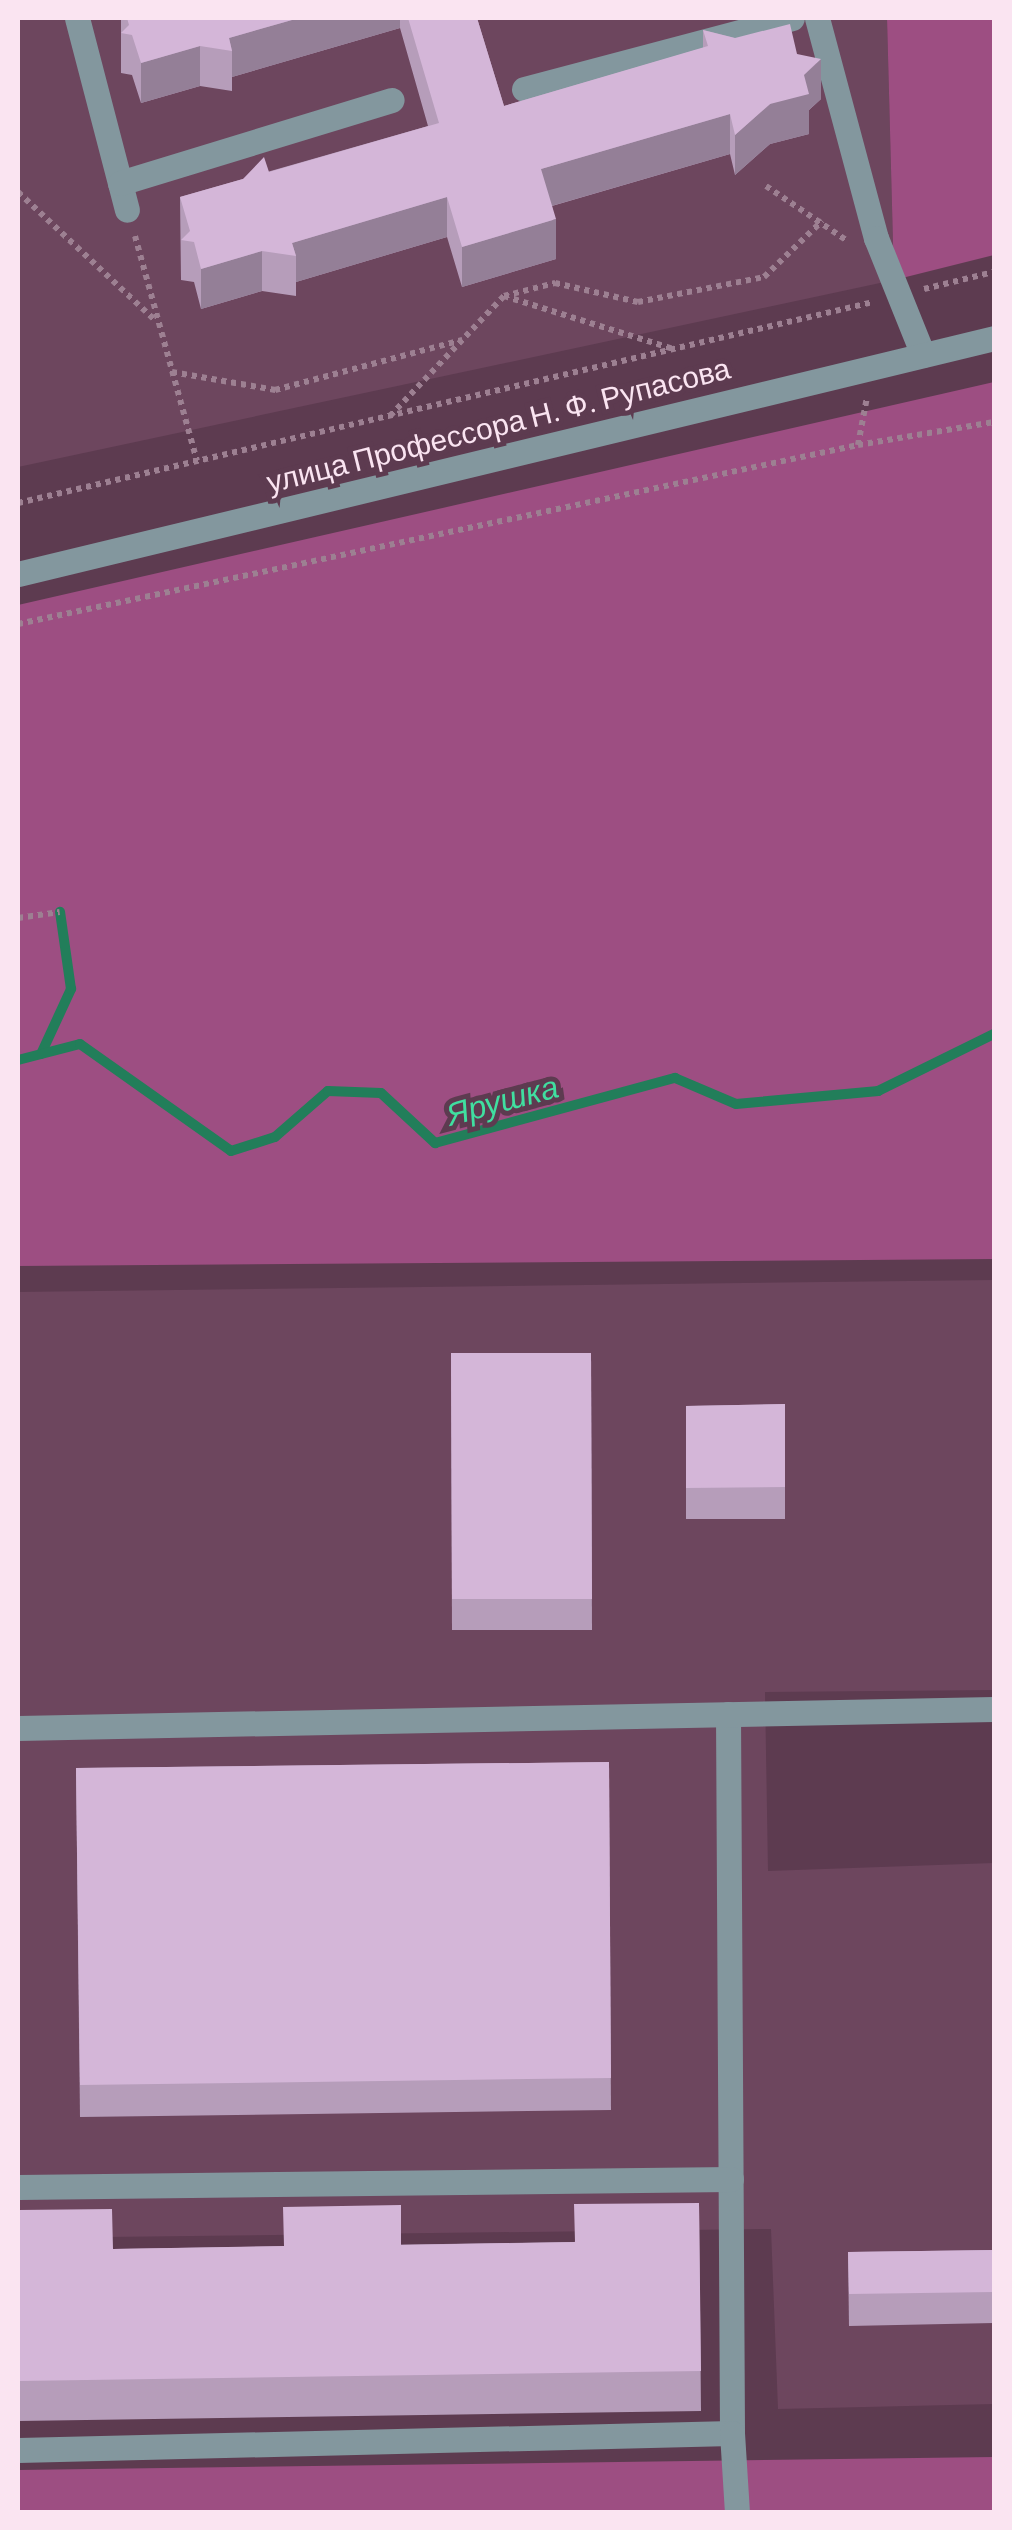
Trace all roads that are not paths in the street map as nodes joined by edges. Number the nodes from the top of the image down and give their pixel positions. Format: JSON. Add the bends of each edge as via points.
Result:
{"nodes":[{"id":1,"x":77,"y":18,"type":"edge"},
{"id":2,"x":792,"y":18,"type":"edge"},
{"id":3,"x":817,"y":18,"type":"edge"},
{"id":4,"x":524,"y":88,"type":"dead end"},
{"id":5,"x":392,"y":100,"type":"dead end"},
{"id":6,"x":120,"y":182,"type":"junction"},
{"id":7,"x":128,"y":210,"type":"road end"},
{"id":8,"x":994,"y":338,"type":"edge"},
{"id":9,"x":923,"y":354,"type":"junction"},
{"id":10,"x":18,"y":574,"type":"edge"},
{"id":11,"x":994,"y":1708,"type":"edge"},
{"id":12,"x":728,"y":1714,"type":"junction"},
{"id":13,"x":18,"y":1728,"type":"edge"},
{"id":14,"x":731,"y":2179,"type":"junction"},
{"id":15,"x":18,"y":2187,"type":"edge"},
{"id":16,"x":732,"y":2433,"type":"junction"},
{"id":17,"x":18,"y":2450,"type":"edge"},
{"id":18,"x":737,"y":2512,"type":"edge"}],
"edges":[{"from":1,"to":6,"type":"street"},
{"from":2,"to":4,"type":"street"},
{"from":3,"to":9,"type":"street","via":[[886,271]]},
{"from":5,"to":6,"type":"street"},
{"from":6,"to":7,"type":"street"},
{"from":8,"to":9,"type":"street","name":"улица Профессора Н. Ф. Рупасова"},
{"from":9,"to":10,"type":"street","name":"улица Профессора Н. Ф. Рупасова"},
{"from":11,"to":12,"type":"street"},
{"from":12,"to":13,"type":"street"},
{"from":12,"to":14,"type":"street"},
{"from":14,"to":15,"type":"street"},
{"from":14,"to":16,"type":"street"},
{"from":16,"to":17,"type":"street"},
{"from":16,"to":18,"type":"street"}]}
